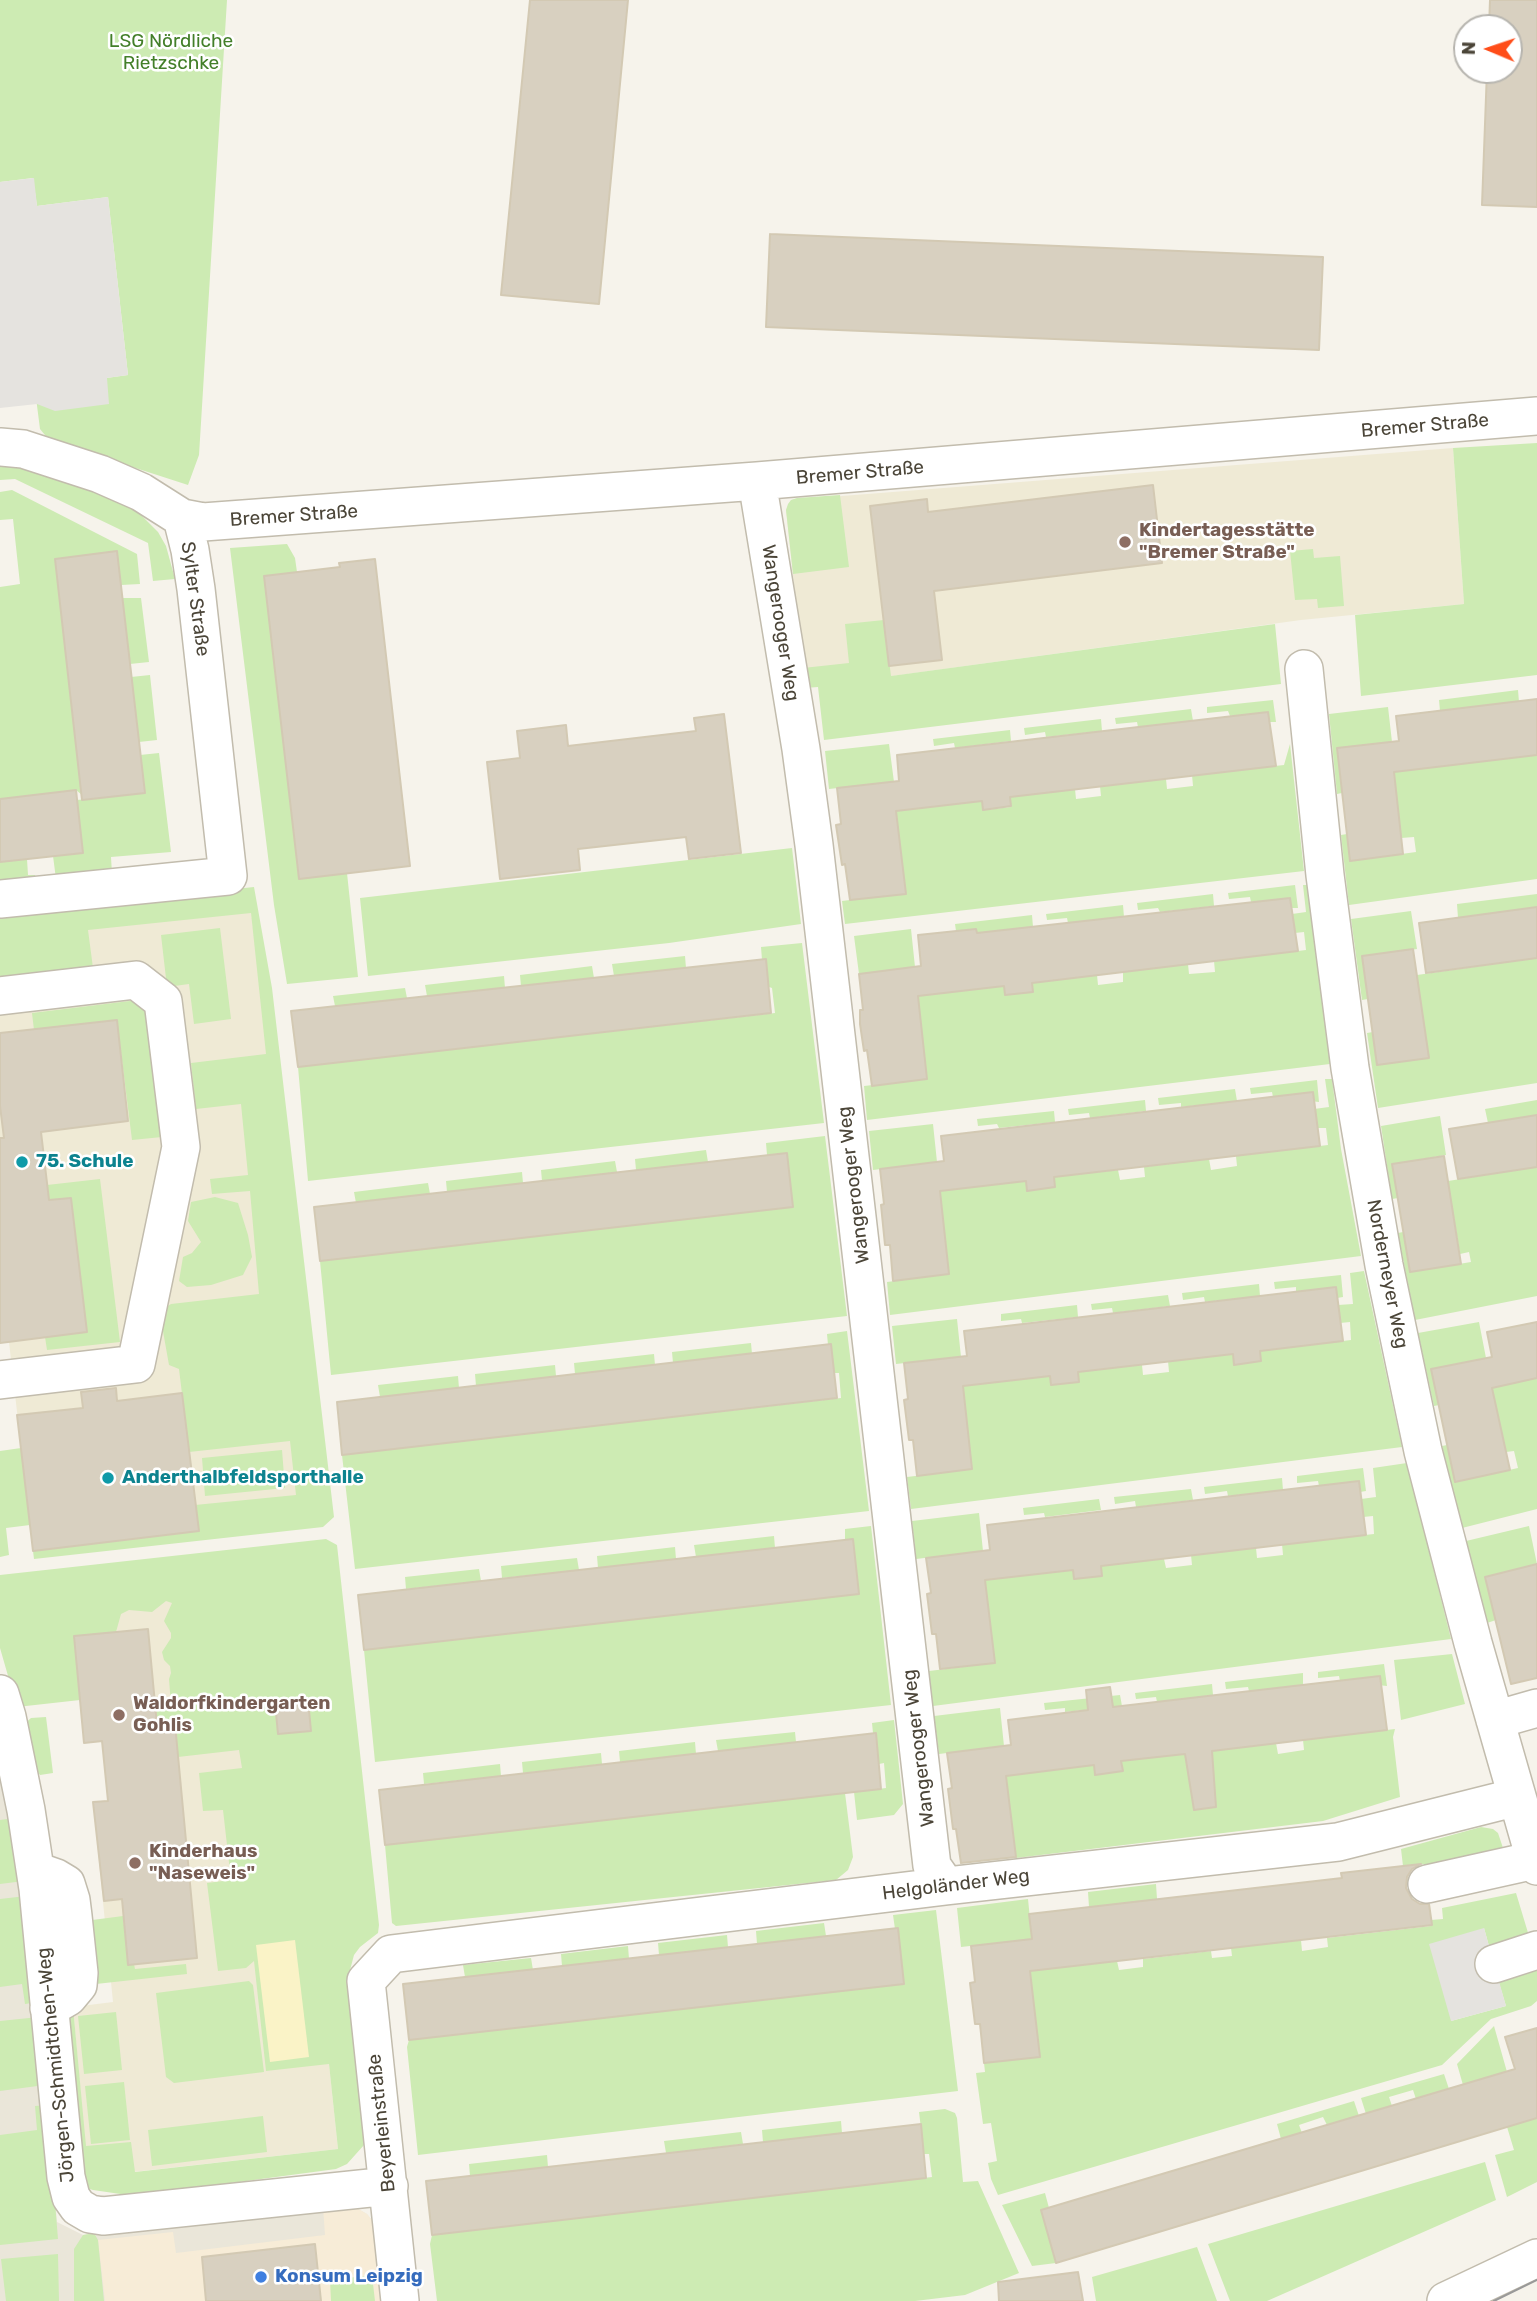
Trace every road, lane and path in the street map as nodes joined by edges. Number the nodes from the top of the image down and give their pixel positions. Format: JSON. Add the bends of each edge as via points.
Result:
{"nodes":[{"id":1,"x":1537,"y":416,"type":"edge"},
{"id":2,"x":0,"y":447,"type":"edge"},
{"id":3,"x":757,"y":481,"type":"junction"},
{"id":4,"x":182,"y":518,"type":"junction"},
{"id":5,"x":1304,"y":669,"type":"dead end"},
{"id":6,"x":0,"y":899,"type":"edge"},
{"id":7,"x":0,"y":996,"type":"edge"},
{"id":8,"x":0,"y":1380,"type":"edge"},
{"id":9,"x":0,"y":1694,"type":"edge"},
{"id":10,"x":1537,"y":1708,"type":"edge"},
{"id":11,"x":1495,"y":1720,"type":"junction"},
{"id":12,"x":1517,"y":1797,"type":"junction"},
{"id":13,"x":1536,"y":1863,"type":"edge"},
{"id":14,"x":1427,"y":1884,"type":"dead end"},
{"id":15,"x":946,"y":1886,"type":"junction"},
{"id":16,"x":1537,"y":1950,"type":"edge"},
{"id":17,"x":391,"y":1954,"type":"joint"},
{"id":18,"x":1494,"y":1964,"type":"dead end"},
{"id":19,"x":389,"y":2186,"type":"junction"},
{"id":20,"x":1537,"y":2258,"type":"edge"},
{"id":21,"x":400,"y":2301,"type":"edge"},
{"id":22,"x":1446,"y":2301,"type":"edge"}],
"edges":[{"from":1,"to":3,"type":"street","name":"Bremer Straße"},
{"from":2,"to":4,"type":"street","name":"Sylter Straße","via":[[23,449],[100,474],[141,492]]},
{"from":3,"to":4,"type":"street","name":"Bremer Straße","via":[[223,521]]},
{"from":3,"to":15,"type":"street","name":"Wangerooger Weg","via":[[814,845],[932,1866]]},
{"from":4,"to":6,"type":"street","name":"Sylter Straße","via":[[196,589],[228,876]]},
{"from":5,"to":11,"type":"street","name":"Norderneyer Weg","via":[[1350,1068],[1382,1252],[1423,1451]]},
{"from":7,"to":8,"type":"street","via":[[136,980],[163,1001],[181,1147],[136,1364]]},
{"from":9,"to":19,"type":"street","name":"Jörgen-Schmidtchen-Weg","via":[[36,1871],[66,2176],[78,2207],[103,2216]]},
{"from":10,"to":11,"type":"street"},
{"from":11,"to":12,"type":"street","name":"Norderneyer Weg"},
{"from":12,"to":13,"type":"street","name":"Norderneyer Weg"},
{"from":12,"to":15,"type":"street","name":"Helgoländer Weg","via":[[1338,1842]]},
{"from":13,"to":14,"type":"street"},
{"from":15,"to":17,"type":"street","name":"Helgoländer Weg"},
{"from":16,"to":18,"type":"street"},
{"from":17,"to":19,"type":"street","name":"Beyerleinstraße","via":[[366,1981]]},
{"from":19,"to":21,"type":"street","name":"Beyerleinstraße"},
{"from":20,"to":22,"type":"street"}]}
